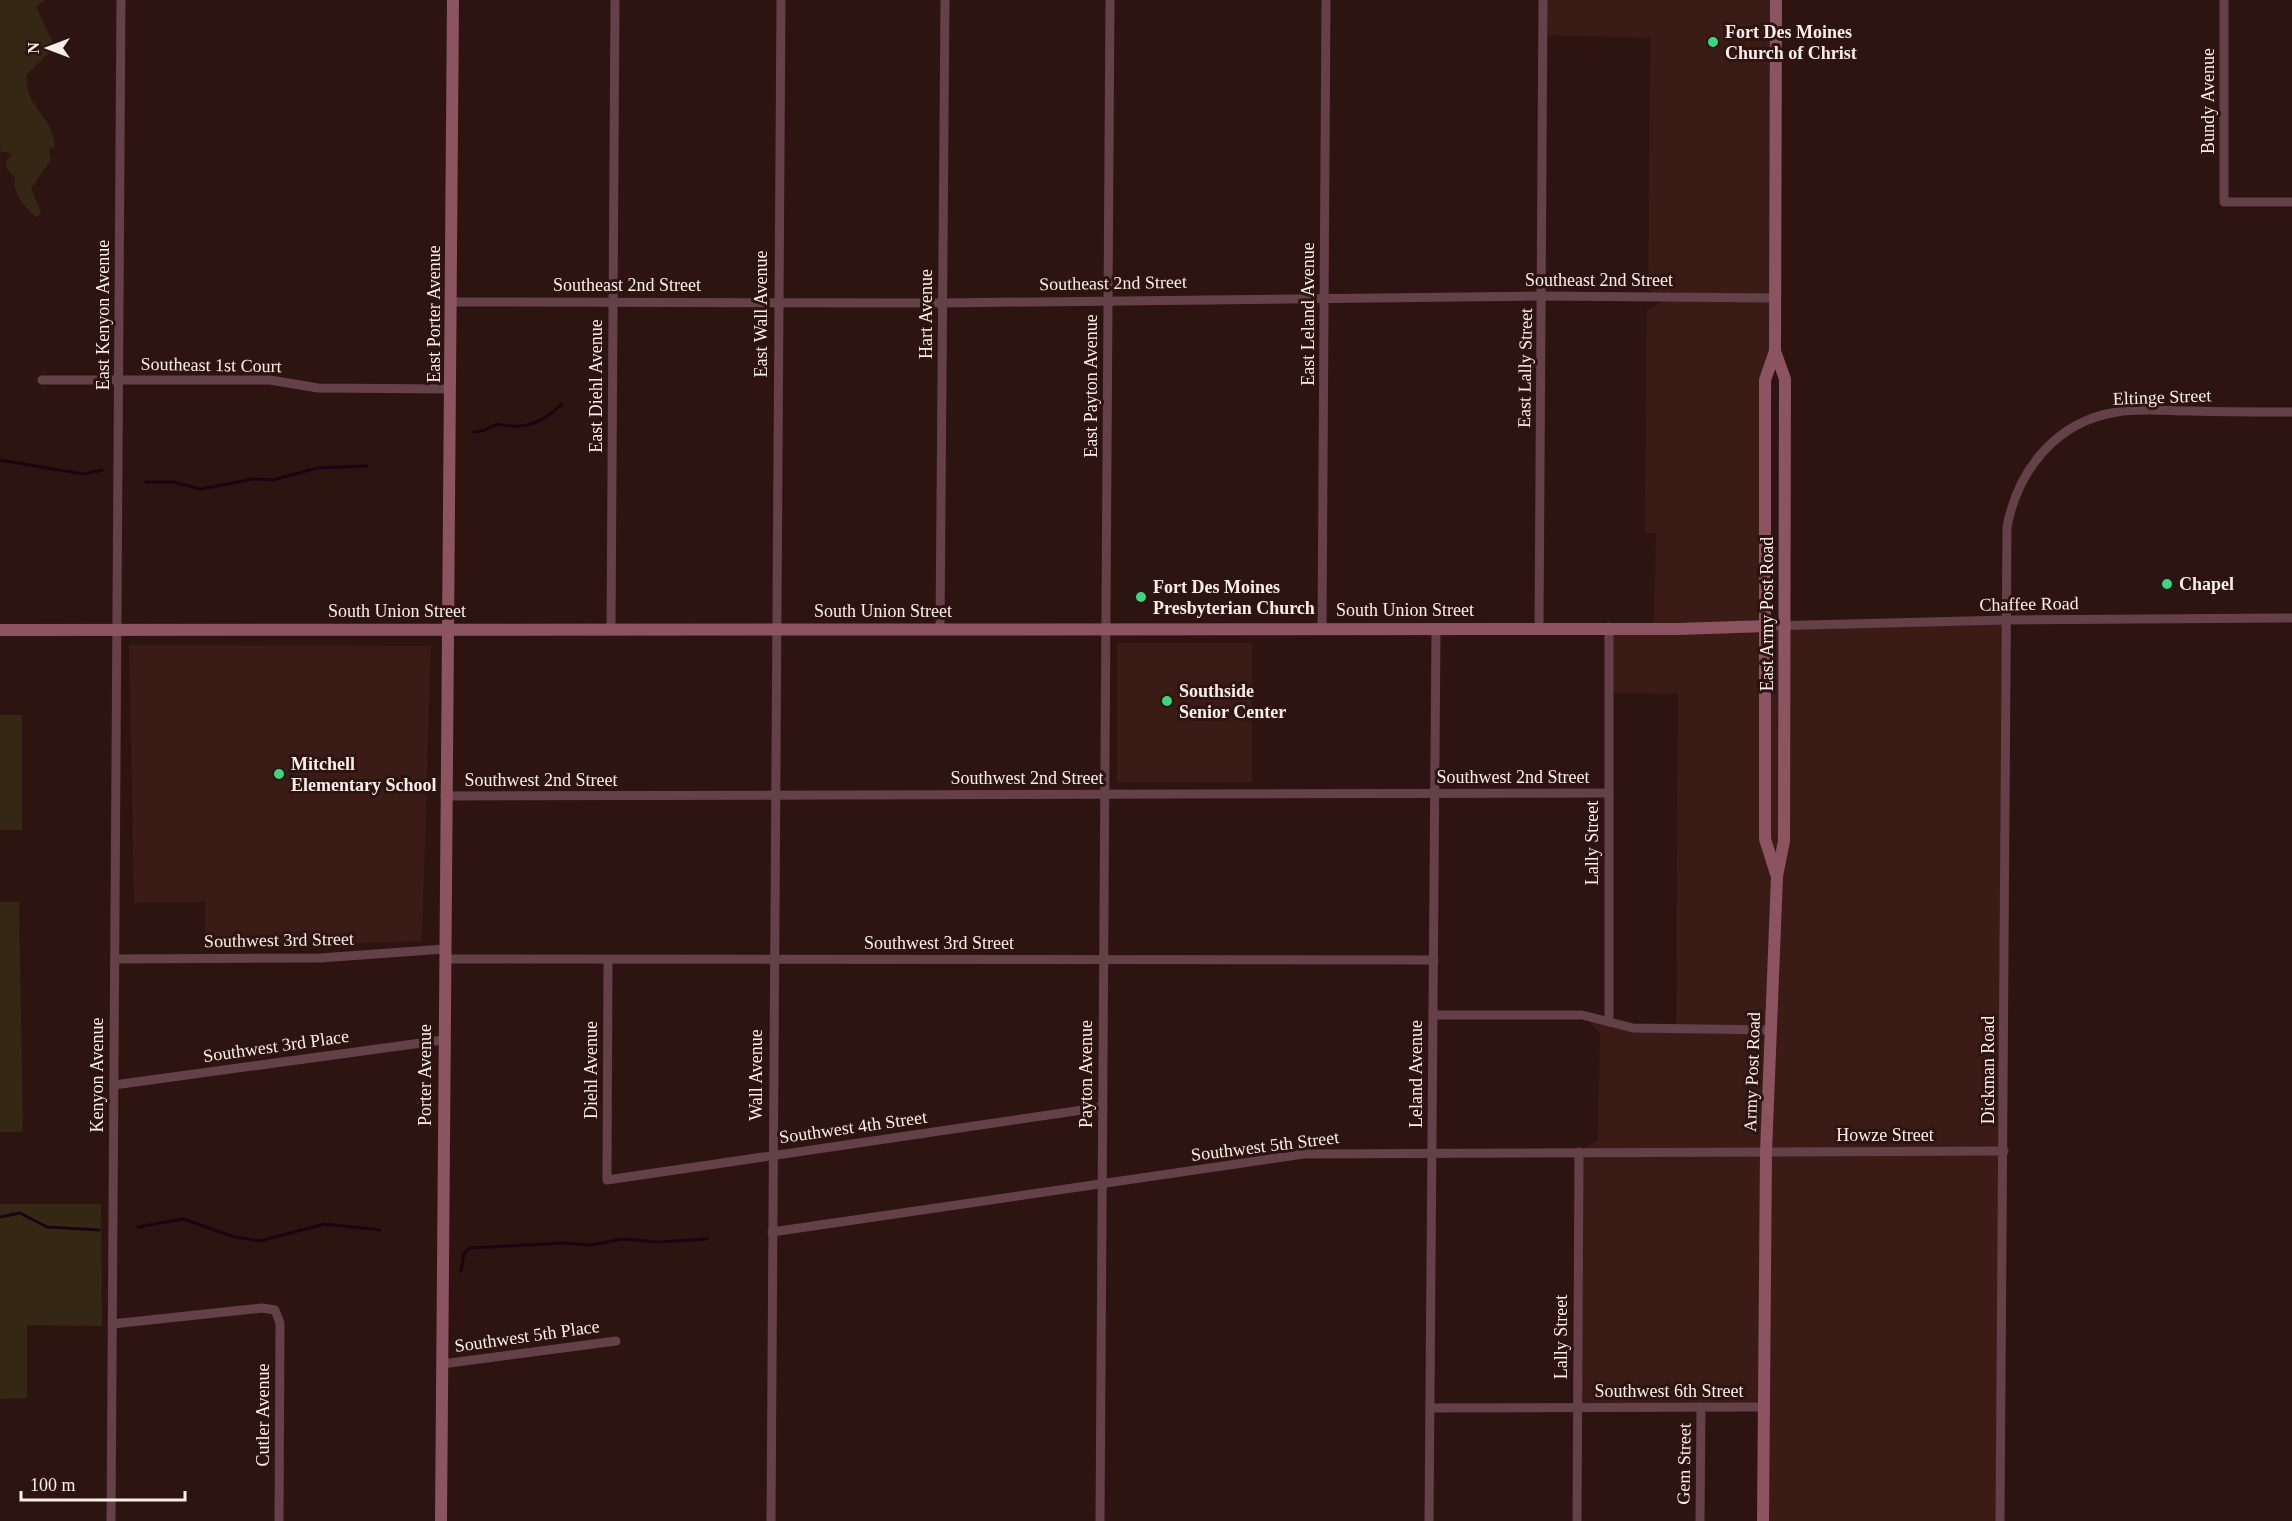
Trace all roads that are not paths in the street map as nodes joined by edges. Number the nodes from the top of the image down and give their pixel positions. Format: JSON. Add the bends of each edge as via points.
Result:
{"nodes":[{"id":1,"x":121,"y":0,"type":"edge"},
{"id":2,"x":453,"y":0,"type":"edge"},
{"id":3,"x":615,"y":0,"type":"edge"},
{"id":4,"x":781,"y":0,"type":"edge"},
{"id":5,"x":945,"y":0,"type":"edge"},
{"id":6,"x":1110,"y":0,"type":"edge"},
{"id":7,"x":1326,"y":0,"type":"edge"},
{"id":8,"x":1543,"y":0,"type":"edge"},
{"id":9,"x":1776,"y":0,"type":"edge"},
{"id":10,"x":2224,"y":0,"type":"edge"},
{"id":11,"x":2292,"y":202,"type":"edge"},
{"id":12,"x":1542,"y":296,"type":"junction"},
{"id":13,"x":1324,"y":297,"type":"junction"},
{"id":14,"x":1774,"y":298,"type":"junction"},
{"id":15,"x":1107,"y":300,"type":"junction"},
{"id":16,"x":613,"y":301,"type":"junction"},
{"id":17,"x":452,"y":302,"type":"junction"},
{"id":18,"x":778,"y":303,"type":"junction"},
{"id":19,"x":942,"y":303,"type":"junction"},
{"id":20,"x":1775,"y":351,"type":"junction"},
{"id":21,"x":42,"y":380,"type":"dead end"},
{"id":22,"x":119,"y":380,"type":"junction"},
{"id":23,"x":452,"y":389,"type":"junction"},
{"id":24,"x":2292,"y":412,"type":"edge"},
{"id":25,"x":2292,"y":618,"type":"edge"},
{"id":26,"x":2007,"y":620,"type":"junction"},
{"id":27,"x":1766,"y":626,"type":"junction"},
{"id":28,"x":1785,"y":626,"type":"junction"},
{"id":29,"x":1539,"y":627,"type":"junction"},
{"id":30,"x":1609,"y":627,"type":"junction"},
{"id":31,"x":775,"y":628,"type":"junction"},
{"id":32,"x":1106,"y":628,"type":"junction"},
{"id":33,"x":1322,"y":628,"type":"junction"},
{"id":34,"x":1436,"y":628,"type":"junction"},
{"id":35,"x":117,"y":629,"type":"junction"},
{"id":36,"x":446,"y":629,"type":"junction"},
{"id":37,"x":610,"y":629,"type":"junction"},
{"id":38,"x":940,"y":629,"type":"junction"},
{"id":39,"x":0,"y":630,"type":"edge"},
{"id":40,"x":1609,"y":793,"type":"junction"},
{"id":41,"x":1435,"y":794,"type":"junction"},
{"id":42,"x":774,"y":795,"type":"junction"},
{"id":43,"x":1105,"y":795,"type":"junction"},
{"id":44,"x":445,"y":796,"type":"junction"},
{"id":45,"x":1777,"y":877,"type":"junction"},
{"id":46,"x":444,"y":954,"type":"junction"},
{"id":47,"x":115,"y":959,"type":"junction"},
{"id":48,"x":608,"y":959,"type":"junction"},
{"id":49,"x":774,"y":959,"type":"junction"},
{"id":50,"x":1104,"y":960,"type":"junction"},
{"id":51,"x":1434,"y":960,"type":"junction"},
{"id":52,"x":1433,"y":1015,"type":"junction"},
{"id":53,"x":1609,"y":1022,"type":"junction"},
{"id":54,"x":1772,"y":1030,"type":"junction"},
{"id":55,"x":443,"y":1040,"type":"junction"},
{"id":56,"x":114,"y":1085,"type":"junction"},
{"id":57,"x":1102,"y":1107,"type":"junction"},
{"id":58,"x":2004,"y":1151,"type":"junction"},
{"id":59,"x":1579,"y":1152,"type":"junction"},
{"id":60,"x":1766,"y":1152,"type":"junction"},
{"id":61,"x":1432,"y":1153,"type":"junction"},
{"id":62,"x":773,"y":1156,"type":"junction"},
{"id":63,"x":608,"y":1180,"type":"joint"},
{"id":64,"x":1102,"y":1184,"type":"junction"},
{"id":65,"x":772,"y":1232,"type":"junction"},
{"id":66,"x":112,"y":1324,"type":"junction"},
{"id":67,"x":616,"y":1341,"type":"dead end"},
{"id":68,"x":442,"y":1364,"type":"junction"},
{"id":69,"x":1578,"y":1407,"type":"junction"},
{"id":70,"x":1701,"y":1407,"type":"junction"},
{"id":71,"x":1765,"y":1407,"type":"junction"},
{"id":72,"x":1430,"y":1408,"type":"junction"},
{"id":73,"x":111,"y":1521,"type":"edge"},
{"id":74,"x":279,"y":1521,"type":"edge"},
{"id":75,"x":441,"y":1521,"type":"edge"},
{"id":76,"x":771,"y":1521,"type":"edge"},
{"id":77,"x":1100,"y":1521,"type":"edge"},
{"id":78,"x":1429,"y":1521,"type":"edge"},
{"id":79,"x":1577,"y":1521,"type":"edge"},
{"id":80,"x":1700,"y":1521,"type":"edge"},
{"id":81,"x":1763,"y":1521,"type":"edge"},
{"id":82,"x":2000,"y":1521,"type":"edge"}],
"edges":[{"from":1,"to":22,"type":"street","name":"East Kenyon Avenue"},
{"from":2,"to":17,"type":"street","name":"East Porter Avenue"},
{"from":3,"to":16,"type":"street","name":"East Diehl Avenue"},
{"from":4,"to":18,"type":"street","name":"East Wall Avenue"},
{"from":5,"to":19,"type":"street","name":"Hart Avenue"},
{"from":6,"to":15,"type":"street","name":"East Payton Avenue"},
{"from":7,"to":13,"type":"street","name":"East Leland Avenue"},
{"from":8,"to":12,"type":"street","name":"East Lally Street"},
{"from":9,"to":14,"type":"street","name":"East Army Post Road"},
{"from":10,"to":11,"type":"street","name":"Bundy Avenue","via":[[2224,202]]},
{"from":12,"to":13,"type":"street","name":"Southeast 2nd Street"},
{"from":12,"to":14,"type":"street","name":"Southeast 2nd Street"},
{"from":12,"to":29,"type":"street","name":"East Lally Street"},
{"from":13,"to":15,"type":"street","name":"Southeast 2nd Street"},
{"from":13,"to":33,"type":"street","name":"East Leland Avenue"},
{"from":14,"to":20,"type":"street","name":"East Army Post Road"},
{"from":15,"to":19,"type":"street","name":"Southeast 2nd Street"},
{"from":15,"to":32,"type":"street","name":"East Payton Avenue"},
{"from":16,"to":17,"type":"street","name":"Southeast 2nd Street"},
{"from":16,"to":18,"type":"street","name":"Southeast 2nd Street"},
{"from":16,"to":37,"type":"street","name":"East Diehl Avenue"},
{"from":17,"to":23,"type":"street","name":"East Porter Avenue"},
{"from":18,"to":19,"type":"street","name":"Southeast 2nd Street"},
{"from":18,"to":31,"type":"street","name":"East Wall Avenue"},
{"from":19,"to":38,"type":"street","name":"Hart Avenue"},
{"from":20,"to":27,"type":"street","name":"East Army Post Road","via":[[1766,380]]},
{"from":20,"to":28,"type":"street","name":"East Army Post Road","via":[[1785,378]]},
{"from":21,"to":22,"type":"street","name":"Southeast 1st Court"},
{"from":22,"to":23,"type":"street","name":"Southeast 1st Court","via":[[270,380],[318,388]]},
{"from":22,"to":35,"type":"street","name":"East Kenyon Avenue"},
{"from":23,"to":36,"type":"street","name":"East Porter Avenue"},
{"from":24,"to":26,"type":"street","name":"Eltinge Street","via":[[2117,412],[2064,433],[2024,475],[2011,507],[2007,527]]},
{"from":25,"to":26,"type":"street","name":"Chaffee Road"},
{"from":26,"to":28,"type":"street","name":"Chaffee Road"},
{"from":26,"to":58,"type":"street","name":"Dickman Road"},
{"from":27,"to":28,"type":"street","name":"Chaffee Road"},
{"from":27,"to":30,"type":"street","name":"South Union Street"},
{"from":27,"to":45,"type":"street","name":"Army Post Road","via":[[1765,839]]},
{"from":28,"to":45,"type":"street","name":"East Army Post Road","via":[[1784,841]]},
{"from":29,"to":30,"type":"street","name":"South Union Street"},
{"from":29,"to":34,"type":"street","name":"South Union Street"},
{"from":30,"to":40,"type":"street","name":"Lally Street"},
{"from":31,"to":37,"type":"street","name":"South Union Street"},
{"from":31,"to":38,"type":"street","name":"South Union Street"},
{"from":31,"to":42,"type":"street","name":"Wall Avenue"},
{"from":32,"to":33,"type":"street","name":"South Union Street"},
{"from":32,"to":38,"type":"street","name":"South Union Street"},
{"from":32,"to":43,"type":"street","name":"Payton Avenue"},
{"from":33,"to":34,"type":"street","name":"South Union Street"},
{"from":34,"to":41,"type":"street","name":"Leland Avenue"},
{"from":35,"to":36,"type":"street","name":"South Union Street"},
{"from":35,"to":39,"type":"street","name":"South Union Street"},
{"from":35,"to":47,"type":"street","name":"Kenyon Avenue"},
{"from":36,"to":37,"type":"street","name":"South Union Street"},
{"from":36,"to":44,"type":"street","name":"Porter Avenue"},
{"from":40,"to":41,"type":"street","name":"Southwest 2nd Street"},
{"from":40,"to":53,"type":"street","name":"Lally Street"},
{"from":41,"to":43,"type":"street","name":"Southwest 2nd Street"},
{"from":41,"to":51,"type":"street","name":"Leland Avenue"},
{"from":42,"to":43,"type":"street","name":"Southwest 2nd Street"},
{"from":42,"to":44,"type":"street","name":"Southwest 2nd Street"},
{"from":42,"to":49,"type":"street","name":"Wall Avenue"},
{"from":43,"to":50,"type":"street","name":"Payton Avenue"},
{"from":44,"to":46,"type":"street","name":"Porter Avenue"},
{"from":45,"to":54,"type":"street","name":"Army Post Road"},
{"from":46,"to":47,"type":"street","name":"Southwest 3rd Street"},
{"from":46,"to":48,"type":"street","name":"Southwest 3rd Street"},
{"from":46,"to":55,"type":"street","name":"Porter Avenue"},
{"from":47,"to":56,"type":"street","name":"Kenyon Avenue"},
{"from":48,"to":49,"type":"street","name":"Southwest 3rd Street"},
{"from":48,"to":63,"type":"street","name":"Diehl Avenue"},
{"from":49,"to":50,"type":"street","name":"Southwest 3rd Street"},
{"from":49,"to":62,"type":"street","name":"Wall Avenue"},
{"from":50,"to":51,"type":"street","name":"Southwest 3rd Street"},
{"from":50,"to":57,"type":"street","name":"Payton Avenue"},
{"from":51,"to":52,"type":"street","name":"Leland Avenue"},
{"from":52,"to":53,"type":"street","via":[[1582,1015]]},
{"from":52,"to":61,"type":"street","name":"Leland Avenue"},
{"from":53,"to":54,"type":"street","via":[[1633,1028]]},
{"from":54,"to":60,"type":"street","name":"Army Post Road"},
{"from":55,"to":56,"type":"street","name":"Southwest 3rd Place"},
{"from":55,"to":68,"type":"street","name":"Porter Avenue"},
{"from":56,"to":66,"type":"street","name":"Kenyon Avenue"},
{"from":57,"to":62,"type":"street","name":"Southwest 4th Street"},
{"from":57,"to":64,"type":"street","name":"Payton Avenue"},
{"from":58,"to":60,"type":"street","name":"Howze Street"},
{"from":58,"to":82,"type":"street","name":"Dickman Road"},
{"from":59,"to":60,"type":"street","name":"Southwest 5th Street"},
{"from":59,"to":61,"type":"street","name":"Southwest 5th Street"},
{"from":59,"to":69,"type":"street","name":"Lally Street"},
{"from":60,"to":71,"type":"street","name":"Army Post Road"},
{"from":61,"to":64,"type":"street","name":"Southwest 5th Street","via":[[1304,1154]]},
{"from":61,"to":72,"type":"street","name":"Leland Avenue"},
{"from":62,"to":63,"type":"street","name":"Southwest 4th Street"},
{"from":62,"to":65,"type":"street","name":"Wall Avenue"},
{"from":64,"to":65,"type":"street","name":"Southwest 5th Street"},
{"from":64,"to":77,"type":"street","name":"Payton Avenue"},
{"from":65,"to":76,"type":"street","name":"Wall Avenue"},
{"from":66,"to":73,"type":"street","name":"Kenyon Avenue"},
{"from":66,"to":74,"type":"street","name":"Cutler Avenue","via":[[261,1308],[275,1310],[280,1323]]},
{"from":67,"to":68,"type":"street","name":"Southwest 5th Place"},
{"from":68,"to":75,"type":"street","name":"Porter Avenue"},
{"from":69,"to":70,"type":"street","name":"Southwest 6th Street"},
{"from":69,"to":72,"type":"street","name":"Southwest 6th Street"},
{"from":69,"to":79,"type":"street","name":"Lally Street"},
{"from":70,"to":71,"type":"street","name":"Southwest 6th Street"},
{"from":70,"to":80,"type":"street","name":"Gem Street"},
{"from":71,"to":81,"type":"street","name":"Army Post Road"},
{"from":72,"to":78,"type":"street","name":"Leland Avenue"}]}
